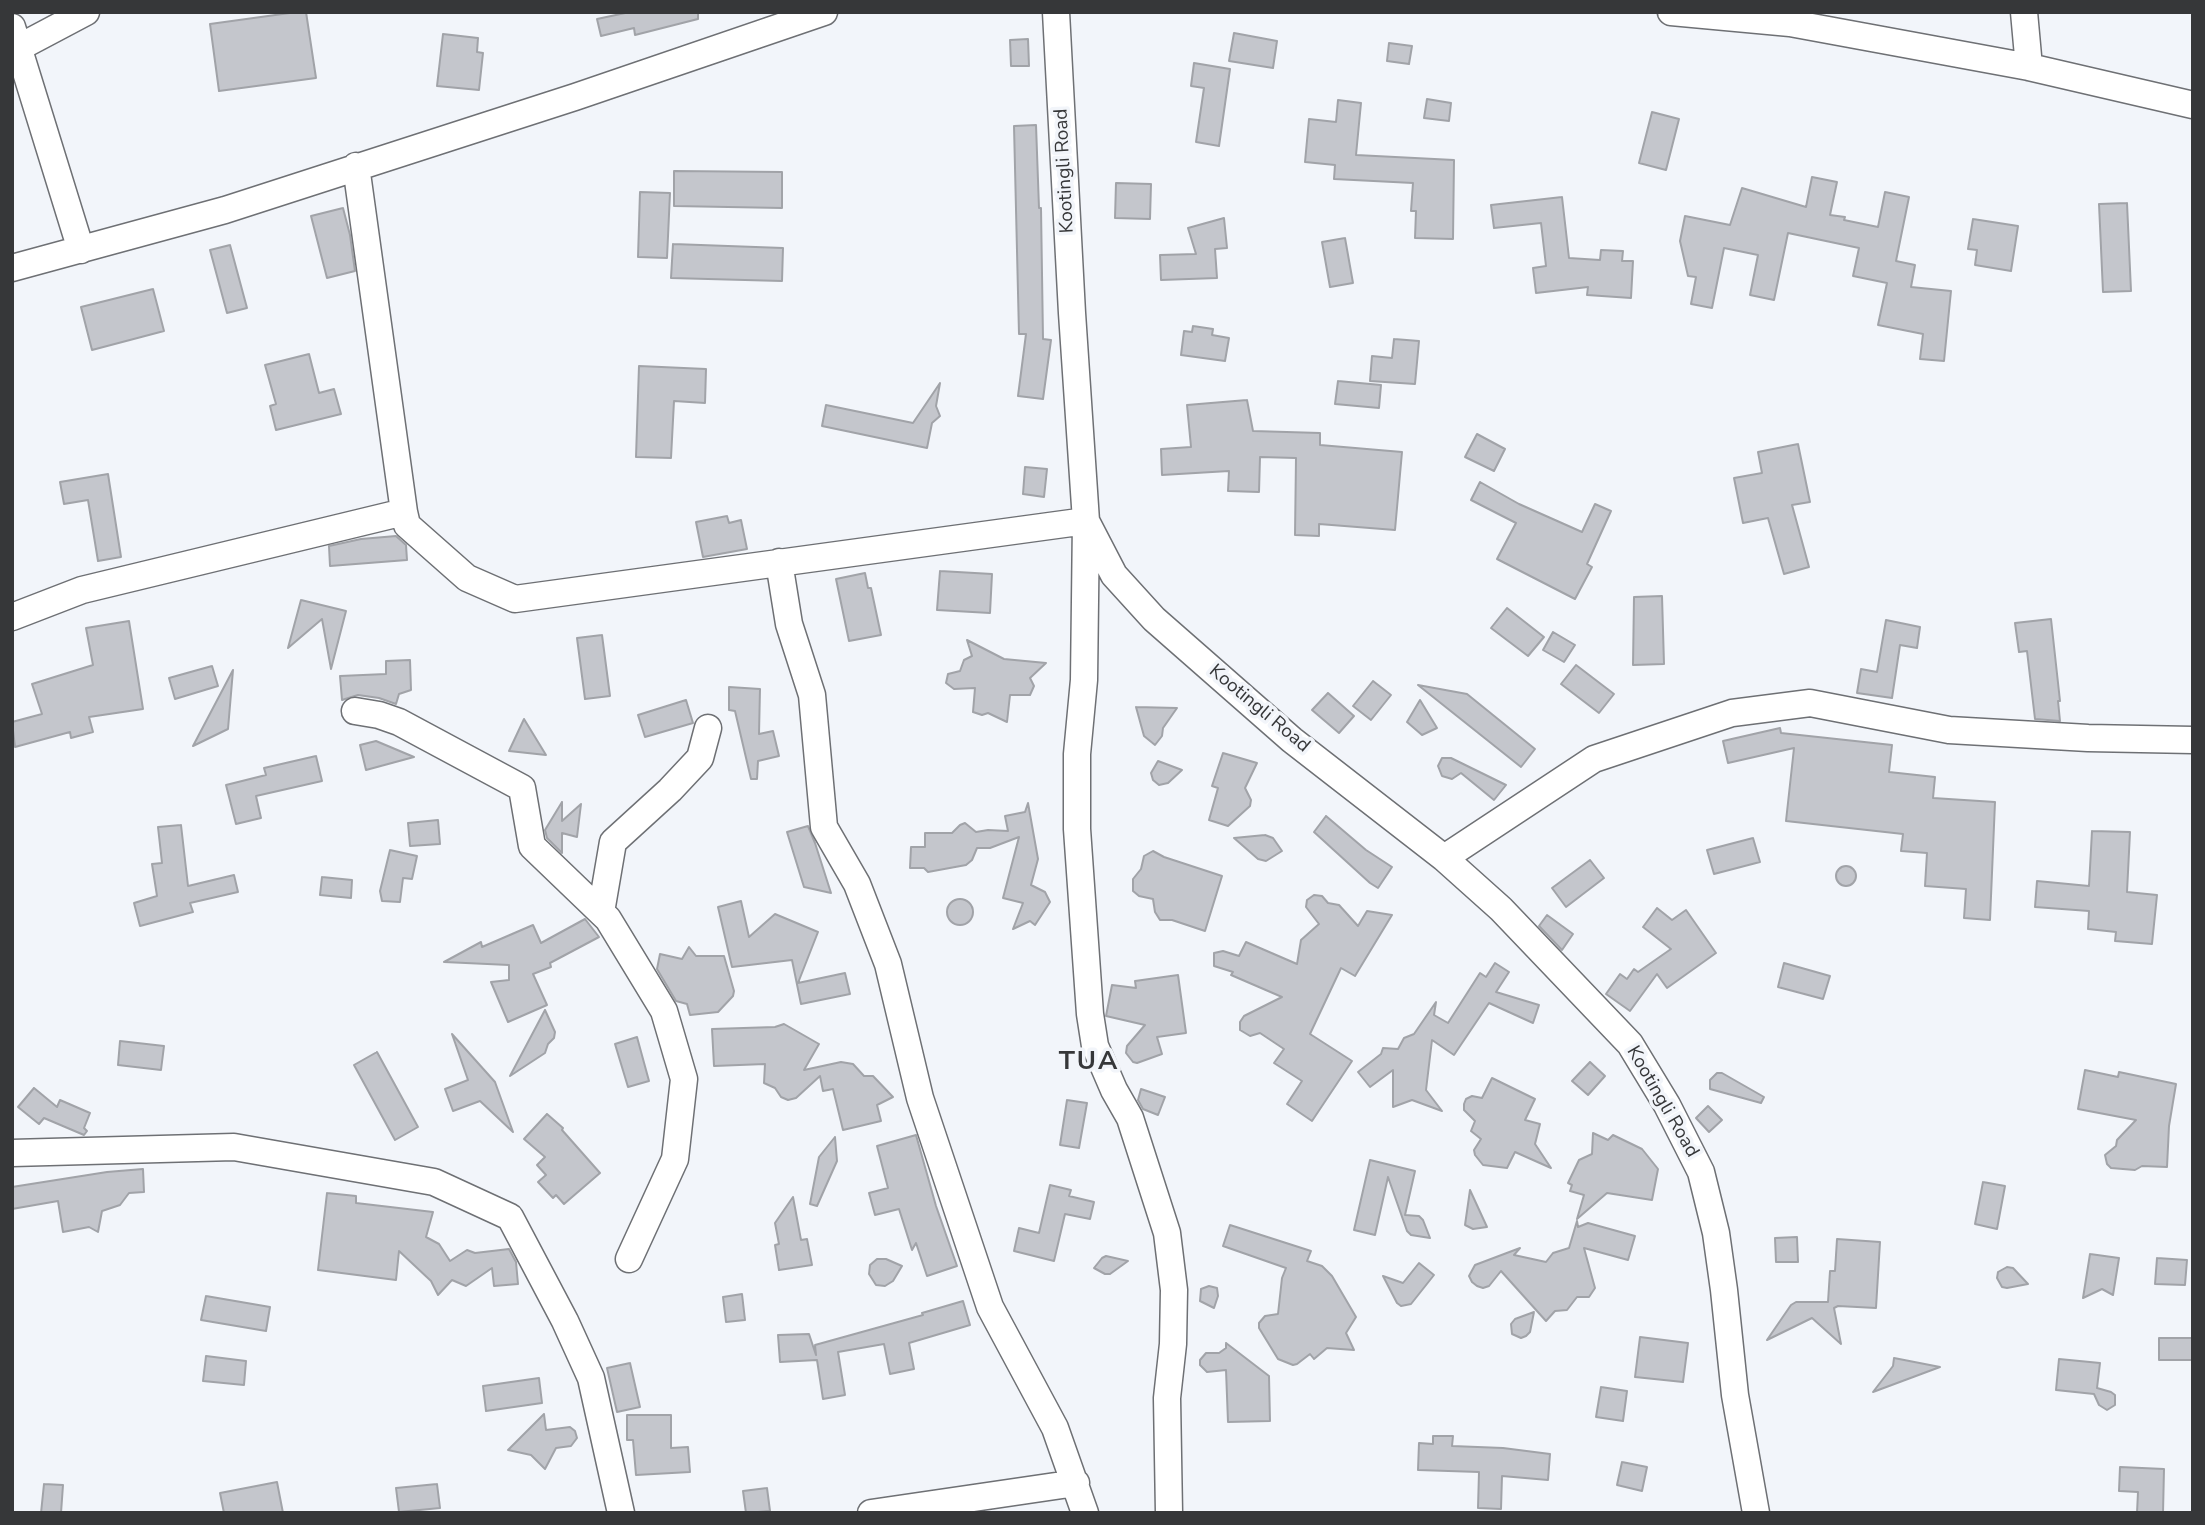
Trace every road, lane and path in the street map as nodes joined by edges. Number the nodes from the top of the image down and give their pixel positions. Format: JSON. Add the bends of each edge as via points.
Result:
{"nodes":[{"id":1,"x":86,"y":12,"type":"edge"},
{"id":2,"x":824,"y":12,"type":"edge"},
{"id":3,"x":1056,"y":12,"type":"edge"},
{"id":4,"x":1671,"y":12,"type":"edge"},
{"id":5,"x":2024,"y":12,"type":"edge"},
{"id":6,"x":1703,"y":14,"type":"edge"},
{"id":7,"x":15,"y":37,"type":"edge"},
{"id":8,"x":2029,"y":67,"type":"junction"},
{"id":9,"x":2193,"y":105,"type":"edge"},
{"id":10,"x":356,"y":166,"type":"junction"},
{"id":11,"x":81,"y":250,"type":"junction"},
{"id":12,"x":12,"y":268,"type":"edge"},
{"id":13,"x":404,"y":512,"type":"junction"},
{"id":14,"x":1086,"y":521,"type":"junction"},
{"id":15,"x":779,"y":562,"type":"junction"},
{"id":16,"x":12,"y":617,"type":"edge"},
{"id":17,"x":355,"y":711,"type":"dead end"},
{"id":18,"x":708,"y":728,"type":"dead end"},
{"id":19,"x":2193,"y":740,"type":"edge"},
{"id":20,"x":1444,"y":858,"type":"junction"},
{"id":21,"x":601,"y":912,"type":"junction"},
{"id":22,"x":12,"y":1153,"type":"edge"},
{"id":23,"x":629,"y":1259,"type":"dead end"},
{"id":24,"x":1076,"y":1483,"type":"junction"},
{"id":25,"x":621,"y":1513,"type":"edge"},
{"id":26,"x":871,"y":1513,"type":"edge"},
{"id":27,"x":1085,"y":1513,"type":"edge"},
{"id":28,"x":1169,"y":1513,"type":"edge"},
{"id":29,"x":1756,"y":1513,"type":"edge"}],
"edges":[{"from":1,"to":7,"type":"street"},
{"from":2,"to":10,"type":"street"},
{"from":3,"to":14,"type":"street","name":"Kootingli Road"},
{"from":4,"to":6,"type":"street"},
{"from":5,"to":8,"type":"street"},
{"from":6,"to":8,"type":"street","via":[[1790,23]]},
{"from":7,"to":11,"type":"street"},
{"from":8,"to":9,"type":"street"},
{"from":10,"to":11,"type":"street","via":[[225,210]]},
{"from":10,"to":13,"type":"street"},
{"from":11,"to":12,"type":"street"},
{"from":13,"to":15,"type":"street","via":[[407,525],[467,578],[515,599]]},
{"from":13,"to":16,"type":"street","via":[[82,590]]},
{"from":14,"to":15,"type":"street"},
{"from":14,"to":20,"type":"street","name":"Kootingli Road","via":[[1114,575],[1154,619],[1293,740]]},
{"from":14,"to":28,"type":"street","via":[[1077,829],[1090,1014],[1095,1046],[1130,1118],[1167,1233],[1174,1290],[1167,1398]]},
{"from":15,"to":24,"type":"street","via":[[789,624],[812,695],[824,827],[857,884],[888,964],[920,1098],[990,1307],[1055,1428]]},
{"from":17,"to":21,"type":"street","via":[[399,722],[522,788],[532,846]]},
{"from":18,"to":21,"type":"street","via":[[700,758],[613,842]]},
{"from":19,"to":20,"type":"street","via":[[1950,730],[1810,703],[1732,713],[1594,759]]},
{"from":20,"to":29,"type":"street","name":"Kootingli Road","via":[[1501,909],[1630,1044],[1701,1172],[1716,1233],[1735,1395]]},
{"from":21,"to":23,"type":"street","via":[[664,1011],[684,1079],[675,1159]]},
{"from":22,"to":25,"type":"street","via":[[234,1147],[434,1182],[510,1217],[591,1378]]},
{"from":24,"to":26,"type":"street"},
{"from":24,"to":27,"type":"street"}]}
